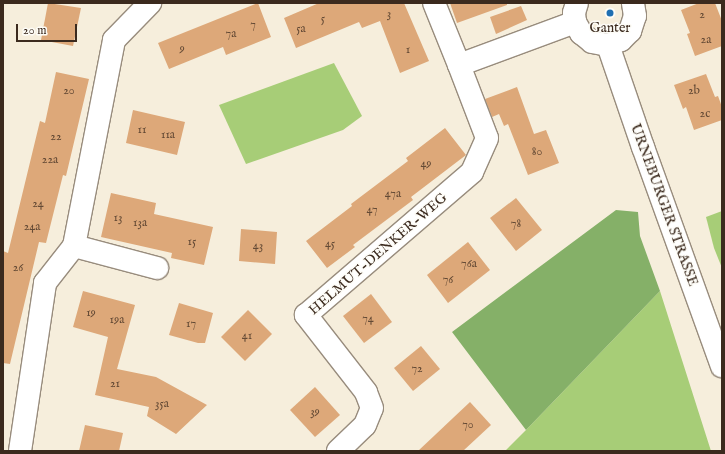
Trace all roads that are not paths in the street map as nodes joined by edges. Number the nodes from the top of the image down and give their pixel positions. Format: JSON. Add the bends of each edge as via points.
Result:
{"nodes":[{"id":1,"x":150,"y":3,"type":"edge"},
{"id":2,"x":434,"y":3,"type":"edge"},
{"id":3,"x":633,"y":3,"type":"edge"},
{"id":4,"x":576,"y":13,"type":"edge"},
{"id":5,"x":608,"y":44,"type":"junction"},
{"id":6,"x":459,"y":65,"type":"junction"},
{"id":7,"x":74,"y":246,"type":"junction"},
{"id":8,"x":156,"y":268,"type":"dead end"},
{"id":9,"x":722,"y":366,"type":"edge"},
{"id":10,"x":20,"y":451,"type":"edge"},
{"id":11,"x":338,"y":451,"type":"edge"}],
"edges":[{"from":1,"to":7,"type":"street","via":[[114,40]]},
{"from":2,"to":6,"type":"street","name":"HELMUT-DENKER-WEG"},
{"from":3,"to":5,"type":"street","via":[[635,16],[630,31],[622,40]]},
{"from":4,"to":5,"type":"street","via":[[586,38],[600,44]]},
{"from":4,"to":6,"type":"street"},
{"from":5,"to":9,"type":"street","name":"URNEBURGER STRASSE"},
{"from":6,"to":11,"type":"street","name":"HELMUT-DENKER-WEG","via":[[487,138],[472,172],[306,315],[366,392],[372,408],[365,425]]},
{"from":7,"to":8,"type":"street"},
{"from":7,"to":10,"type":"street","via":[[45,283]]}]}
